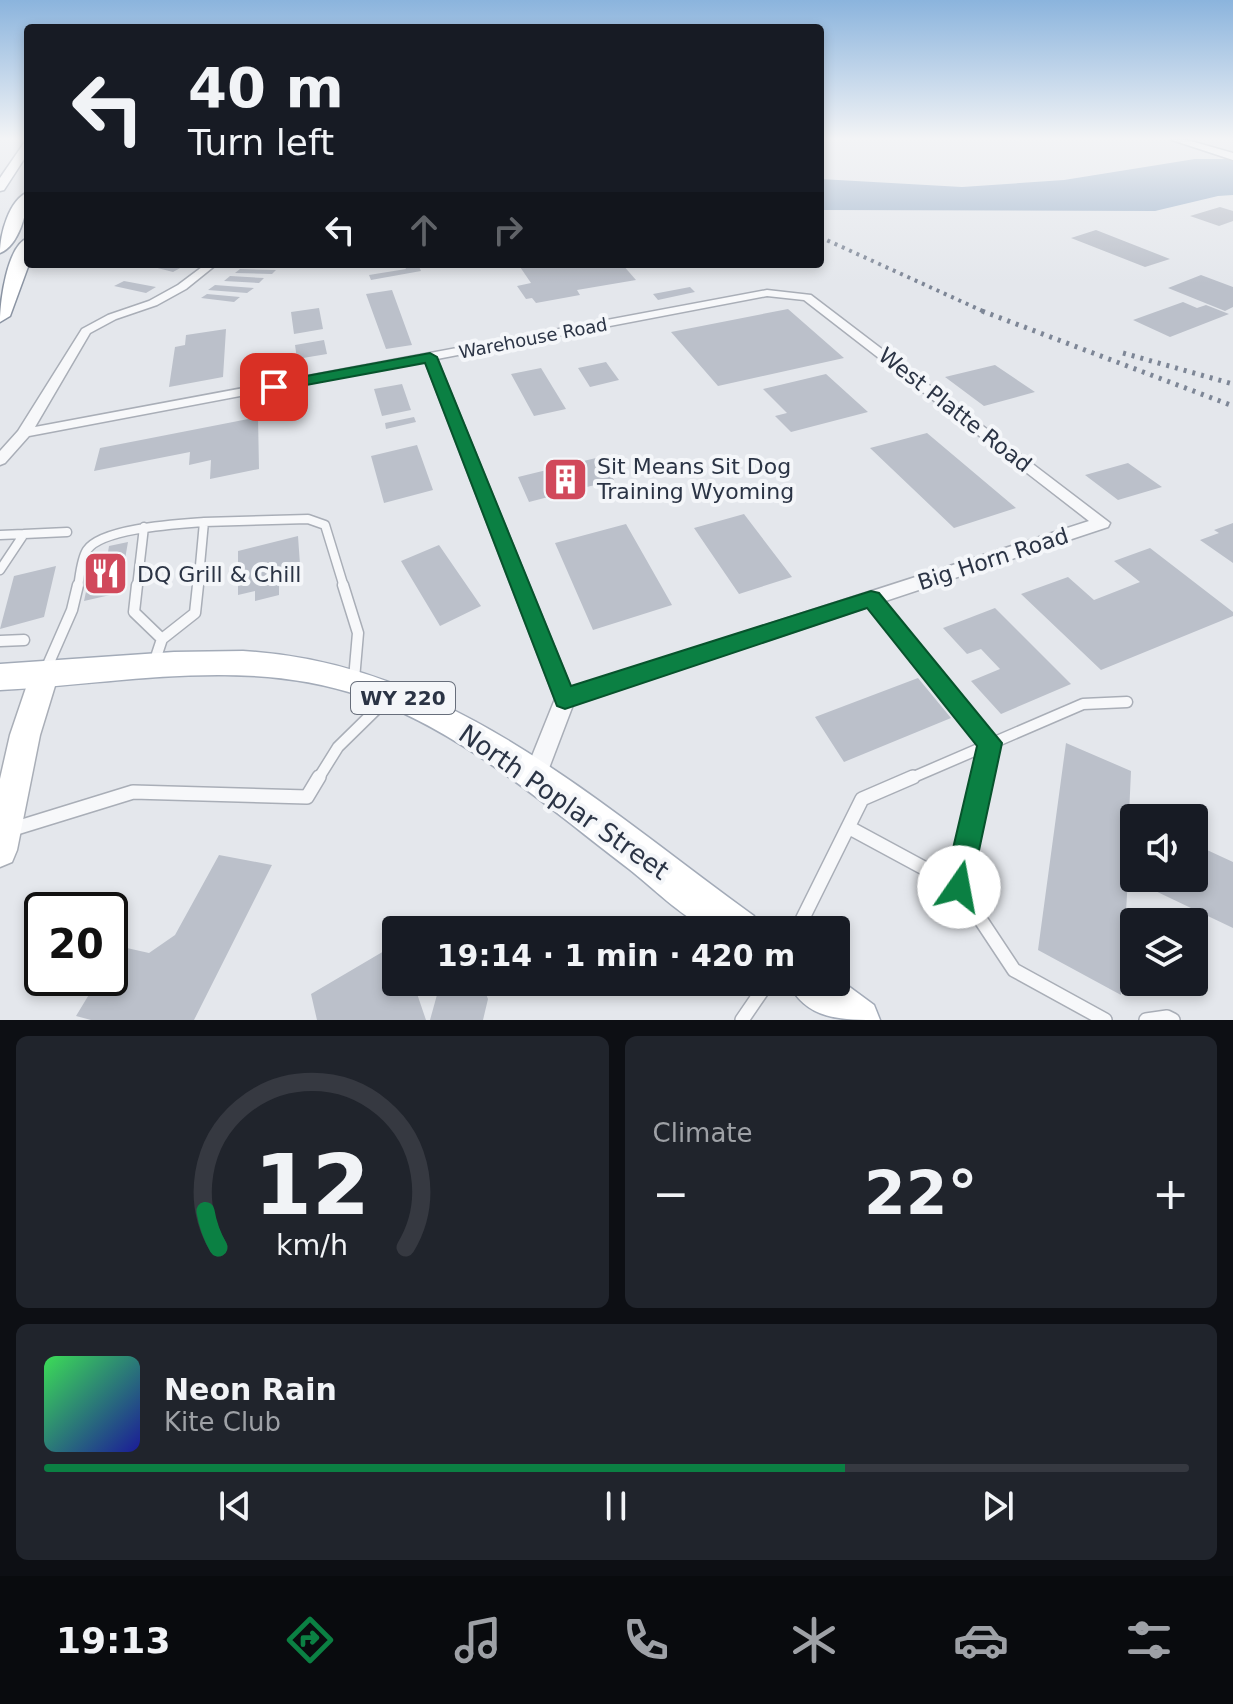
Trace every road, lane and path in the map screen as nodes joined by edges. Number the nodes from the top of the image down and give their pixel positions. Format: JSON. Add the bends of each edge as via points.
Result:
{"nodes":[{"id":1,"x":24,"y":198,"type":"edge"},
{"id":2,"x":24,"y":202,"type":"edge"},
{"id":3,"x":0,"y":222,"type":"edge"},
{"id":4,"x":24,"y":247,"type":"edge"},
{"id":5,"x":0,"y":248,"type":"edge"},
{"id":6,"x":24,"y":252,"type":"edge"},
{"id":7,"x":207,"y":268,"type":"edge"},
{"id":8,"x":0,"y":281,"type":"edge"},
{"id":9,"x":807,"y":297,"type":"joint"},
{"id":10,"x":0,"y":316,"type":"edge"},
{"id":11,"x":430,"y":357,"type":"junction"},
{"id":12,"x":24,"y":433,"type":"junction"},
{"id":13,"x":0,"y":460,"type":"edge"},
{"id":14,"x":204,"y":522,"type":"junction"},
{"id":15,"x":1102,"y":523,"type":"joint"},
{"id":16,"x":144,"y":527,"type":"junction"},
{"id":17,"x":67,"y":532,"type":"dead end"},
{"id":18,"x":24,"y":534,"type":"junction"},
{"id":19,"x":0,"y":535,"type":"edge"},
{"id":20,"x":0,"y":570,"type":"edge"},
{"id":21,"x":871,"y":599,"type":"junction"},
{"id":22,"x":24,"y":640,"type":"dead end"},
{"id":23,"x":0,"y":641,"type":"edge"},
{"id":24,"x":158,"y":653,"type":"junction"},
{"id":25,"x":44,"y":676,"type":"junction"},
{"id":26,"x":0,"y":677,"type":"edge"},
{"id":27,"x":354,"y":680,"type":"junction"},
{"id":28,"x":393,"y":693,"type":"junction"},
{"id":29,"x":565,"y":699,"type":"junction"},
{"id":30,"x":1127,"y":702,"type":"dead end"},
{"id":31,"x":990,"y":743,"type":"junction"},
{"id":32,"x":535,"y":776,"type":"junction"},
{"id":33,"x":848,"y":827,"type":"junction"},
{"id":34,"x":2,"y":840,"type":"edge"},
{"id":35,"x":959,"y":887,"type":"junction"},
{"id":36,"x":721,"y":916,"type":"edge"},
{"id":37,"x":804,"y":916,"type":"edge"},
{"id":38,"x":758,"y":996,"type":"edge"},
{"id":39,"x":827,"y":996,"type":"edge"},
{"id":40,"x":742,"y":1020,"type":"edge"},
{"id":41,"x":859,"y":1020,"type":"edge"},
{"id":42,"x":1105,"y":1020,"type":"edge"},
{"id":43,"x":1146,"y":1020,"type":"edge"},
{"id":44,"x":1173,"y":1020,"type":"edge"}],
"edges":[{"from":1,"to":3,"type":"highway"},
{"from":2,"to":5,"type":"highway"},
{"from":4,"to":8,"type":"highway"},
{"from":6,"to":10,"type":"highway"},
{"from":7,"to":12,"type":"street","via":[[153,303],[86,331]]},
{"from":9,"to":11,"type":"street","name":"Warehouse Road","via":[[767,293]]},
{"from":9,"to":15,"type":"street","name":"West Platte Road"},
{"from":11,"to":12,"type":"street","name":"Warehouse Road"},
{"from":11,"to":29,"type":"street"},
{"from":12,"to":13,"type":"street"},
{"from":14,"to":16,"type":"lane"},
{"from":14,"to":24,"type":"lane","via":[[195,613]]},
{"from":14,"to":27,"type":"lane","via":[[308,519],[325,525],[358,633]]},
{"from":15,"to":21,"type":"street","name":"Big Horn Road"},
{"from":16,"to":24,"type":"lane","via":[[134,612]]},
{"from":16,"to":25,"type":"lane","via":[[95,542],[86,551],[72,610]]},
{"from":17,"to":18,"type":"lane"},
{"from":18,"to":19,"type":"lane"},
{"from":18,"to":20,"type":"lane"},
{"from":21,"to":29,"type":"street","name":"Big Horn Road"},
{"from":21,"to":31,"type":"lane"},
{"from":22,"to":23,"type":"lane"},
{"from":24,"to":25,"type":"main road","name":"North Poplar Street","number":"WY 220"},
{"from":24,"to":27,"type":"main road","name":"North Poplar Street","number":"WY 220","via":[[278,665]]},
{"from":25,"to":26,"type":"main road","name":"North Poplar Street","number":"WY 220"},
{"from":25,"to":34,"type":"street"},
{"from":27,"to":28,"type":"main road","name":"North Poplar Street","number":"WY 220"},
{"from":28,"to":32,"type":"main road","name":"North Poplar Street","number":"WY 220","via":[[450,721]]},
{"from":28,"to":34,"type":"lane","via":[[338,747],[307,797],[133,792]]},
{"from":29,"to":32,"type":"street"},
{"from":30,"to":31,"type":"lane","via":[[1083,704]]},
{"from":31,"to":33,"type":"lane","via":[[862,799]]},
{"from":31,"to":35,"type":"lane"},
{"from":32,"to":36,"type":"main road","name":"North Poplar Street","number":"WY 220"},
{"from":33,"to":35,"type":"lane"},
{"from":33,"to":37,"type":"lane"},
{"from":35,"to":42,"type":"lane","via":[[1014,970]]},
{"from":38,"to":40,"type":"lane"},
{"from":39,"to":41,"type":"main road"},
{"from":43,"to":44,"type":"lane"}]}
